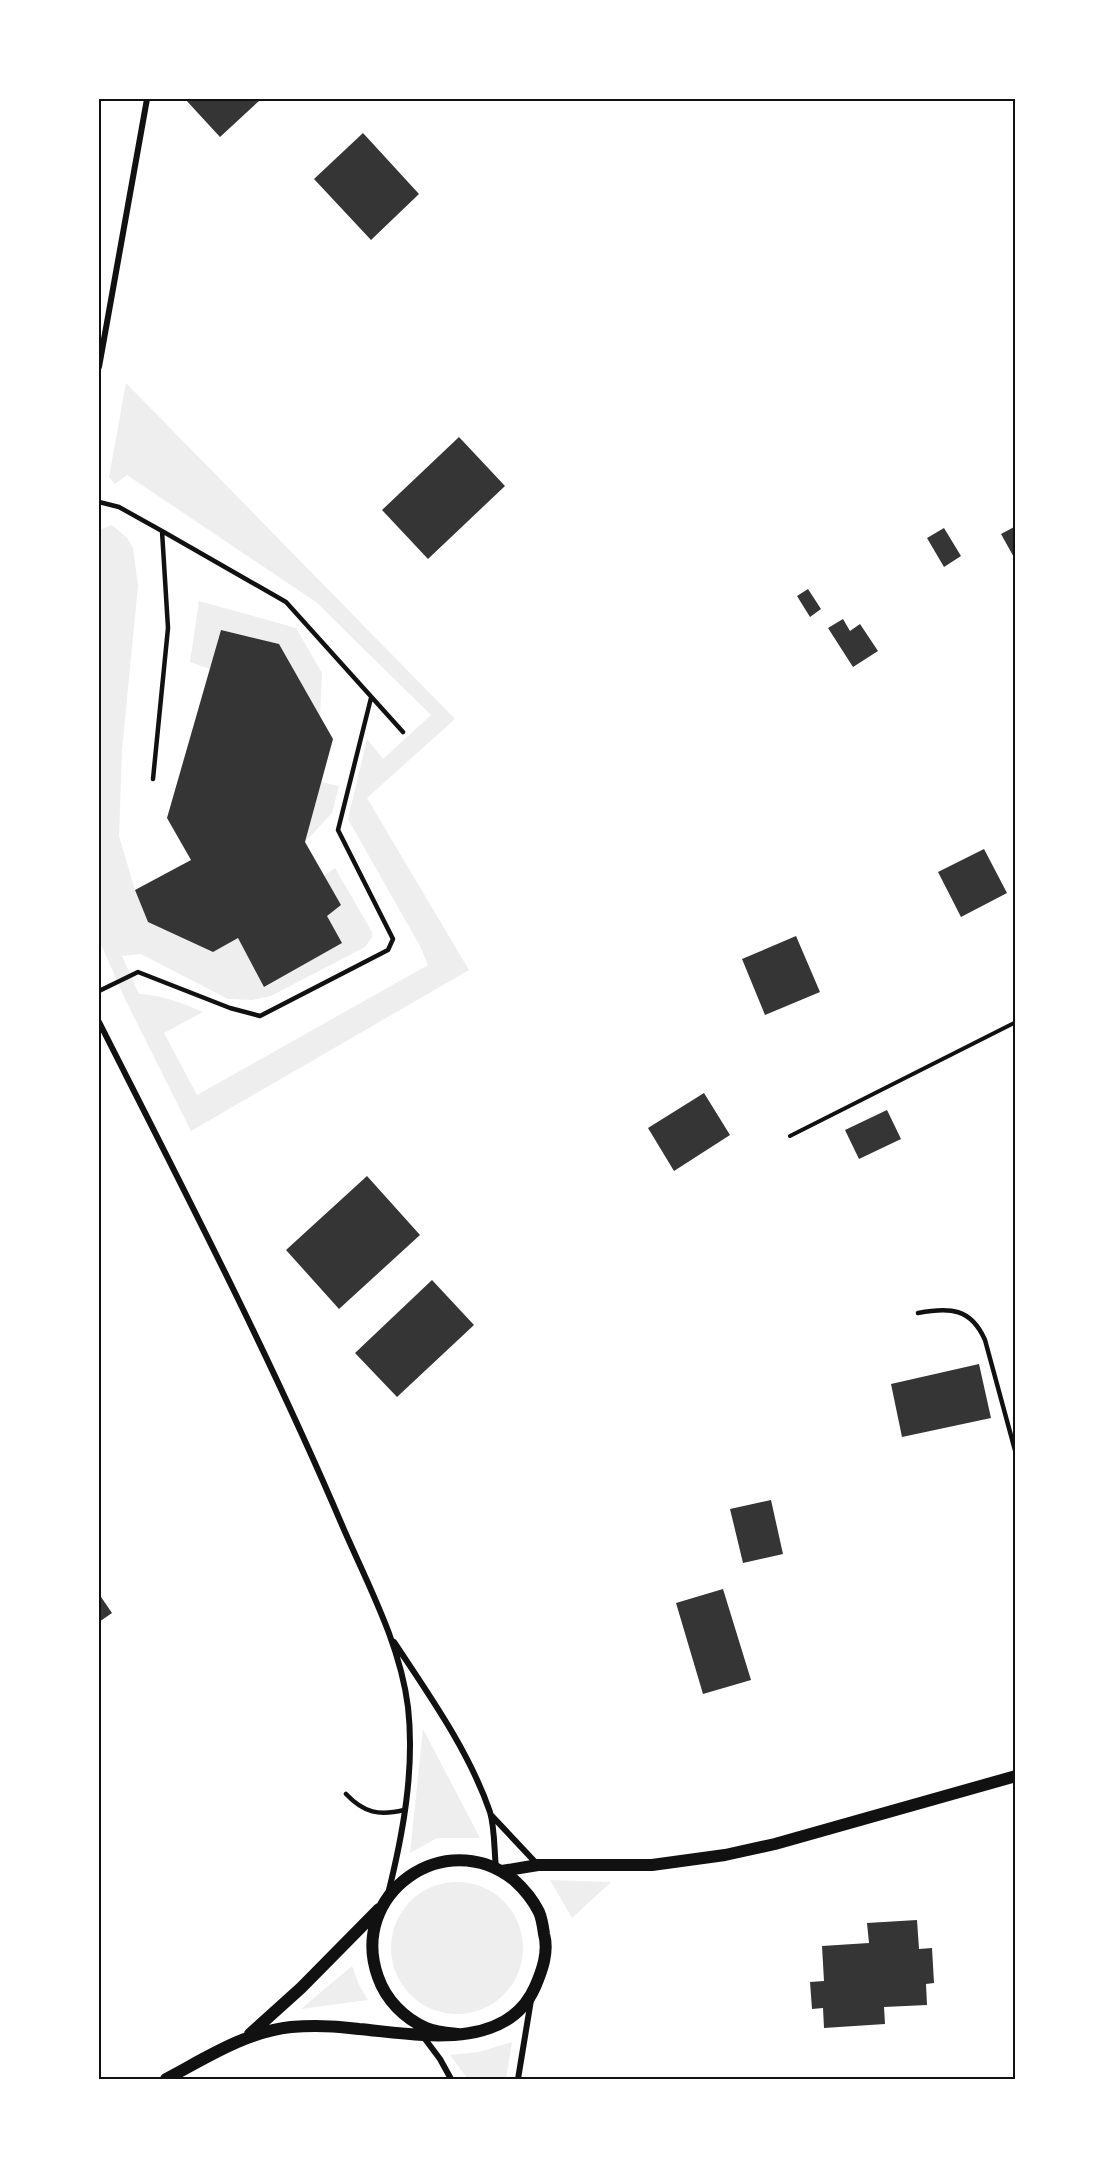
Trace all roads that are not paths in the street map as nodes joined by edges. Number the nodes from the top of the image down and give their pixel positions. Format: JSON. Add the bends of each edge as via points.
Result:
{"nodes":[{"id":1,"x":147,"y":99,"type":"edge"},
{"id":2,"x":99,"y":367,"type":"edge"},
{"id":3,"x":99,"y":502,"type":"edge"},
{"id":4,"x":162,"y":531,"type":"junction"},
{"id":5,"x":371,"y":699,"type":"junction"},
{"id":6,"x":403,"y":732,"type":"dead end"},
{"id":7,"x":153,"y":779,"type":"dead end"},
{"id":8,"x":99,"y":991,"type":"edge"},
{"id":9,"x":99,"y":1023,"type":"edge"},
{"id":10,"x":918,"y":1313,"type":"dead end"},
{"id":11,"x":1016,"y":1454,"type":"edge"},
{"id":12,"x":388,"y":1634,"type":"junction"},
{"id":13,"x":1016,"y":1776,"type":"edge"},
{"id":14,"x":346,"y":1794,"type":"dead end"},
{"id":15,"x":404,"y":1810,"type":"junction"},
{"id":16,"x":490,"y":1814,"type":"junction"},
{"id":17,"x":538,"y":1865,"type":"junction"},
{"id":18,"x":499,"y":1870,"type":"junction"},
{"id":19,"x":384,"y":1904,"type":"junction"},
{"id":20,"x":532,"y":1993,"type":"junction"},
{"id":21,"x":402,"y":2014,"type":"junction"},
{"id":22,"x":458,"y":2034,"type":"junction"},
{"id":23,"x":246,"y":2037,"type":"junction"},
{"id":24,"x":424,"y":2037,"type":"junction"},
{"id":25,"x":166,"y":2079,"type":"edge"},
{"id":26,"x":451,"y":2079,"type":"edge"},
{"id":27,"x":518,"y":2079,"type":"edge"}],
"edges":[{"from":1,"to":2,"type":"street"},
{"from":3,"to":4,"type":"lane","via":[[119,507]]},
{"from":4,"to":5,"type":"lane","via":[[286,602]]},
{"from":4,"to":7,"type":"lane","via":[[168,628]]},
{"from":5,"to":6,"type":"lane"},
{"from":5,"to":8,"type":"lane","via":[[338,830],[393,939],[388,950],[260,1016],[138,972]]},
{"from":9,"to":12,"type":"street","via":[[227,1276],[322,1479]]},
{"from":10,"to":11,"type":"lane","via":[[954,1311],[973,1319],[981,1329]]},
{"from":12,"to":15,"type":"street","via":[[408,1706],[410,1746]]},
{"from":12,"to":16,"type":"street","via":[[459,1746]]},
{"from":13,"to":17,"type":"main road","via":[[781,1843],[725,1855],[651,1865]]},
{"from":14,"to":15,"type":"lane","via":[[356,1805],[368,1810]]},
{"from":15,"to":19,"type":"street"},
{"from":16,"to":17,"type":"street"},
{"from":16,"to":18,"type":"street"},
{"from":17,"to":18,"type":"main road"},
{"from":18,"to":19,"type":"main road","via":[[476,1862],[448,1861],[422,1868],[399,1884]]},
{"from":18,"to":20,"type":"main road","via":[[524,1889],[539,1912],[546,1940],[544,1968]]},
{"from":19,"to":21,"type":"main road","via":[[373,1932],[373,1962],[383,1991]]},
{"from":19,"to":23,"type":"main road"},
{"from":20,"to":22,"type":"main road","via":[[513,2016],[487,2030]]},
{"from":20,"to":27,"type":"street"},
{"from":21,"to":22,"type":"main road","via":[[428,2029]]},
{"from":21,"to":24,"type":"street"},
{"from":22,"to":24,"type":"main road"},
{"from":23,"to":24,"type":"main road","via":[[291,2027],[326,2026]]},
{"from":23,"to":25,"type":"main road"},
{"from":24,"to":26,"type":"street"}]}
